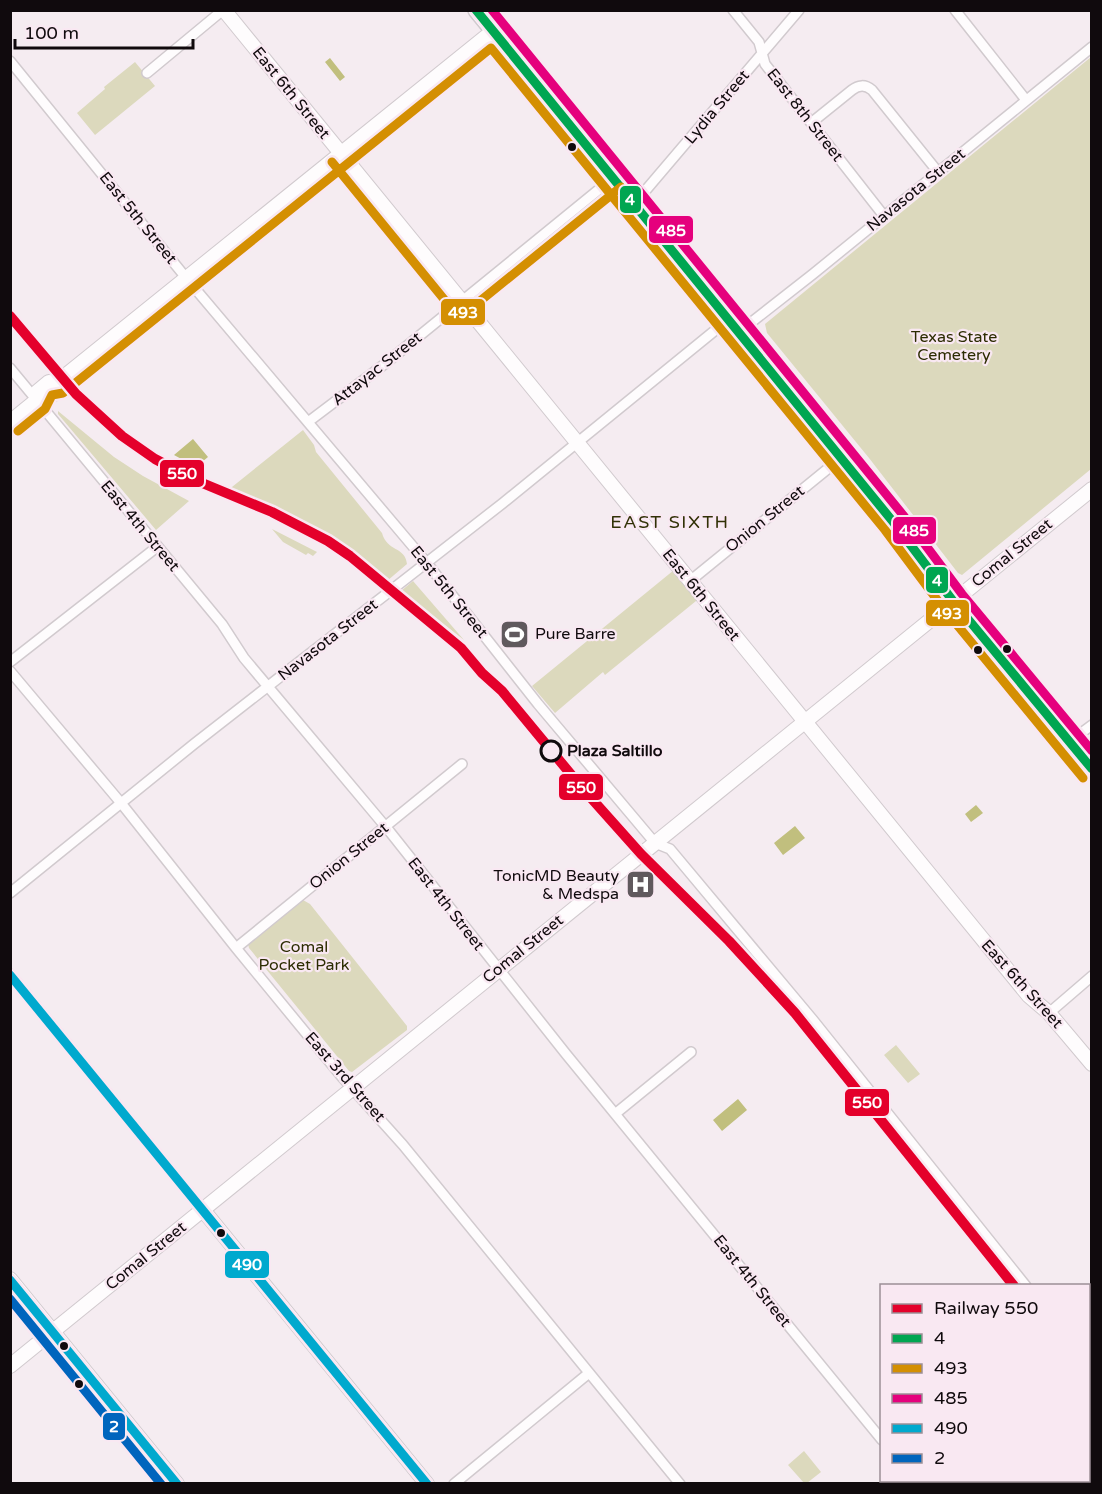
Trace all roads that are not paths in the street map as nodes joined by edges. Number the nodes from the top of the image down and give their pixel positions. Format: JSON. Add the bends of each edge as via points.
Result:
{"nodes":[{"id":1,"x":224,"y":10,"type":"edge"},
{"id":2,"x":476,"y":10,"type":"edge"},
{"id":3,"x":733,"y":10,"type":"edge"},
{"id":4,"x":799,"y":10,"type":"edge"},
{"id":5,"x":955,"y":10,"type":"edge"},
{"id":6,"x":493,"y":31,"type":"junction"},
{"id":7,"x":1092,"y":47,"type":"edge"},
{"id":8,"x":762,"y":52,"type":"junction"},
{"id":9,"x":10,"y":61,"type":"edge"},
{"id":10,"x":147,"y":73,"type":"dead end"},
{"id":11,"x":1026,"y":100,"type":"junction"},
{"id":12,"x":811,"y":123,"type":"junction"},
{"id":13,"x":341,"y":154,"type":"junction"},
{"id":14,"x":938,"y":172,"type":"junction"},
{"id":15,"x":613,"y":178,"type":"junction"},
{"id":16,"x":634,"y":204,"type":"junction"},
{"id":17,"x":884,"y":216,"type":"junction"},
{"id":18,"x":187,"y":279,"type":"junction"},
{"id":19,"x":461,"y":301,"type":"junction"},
{"id":20,"x":729,"y":319,"type":"junction"},
{"id":21,"x":739,"y":332,"type":"junction"},
{"id":22,"x":10,"y":368,"type":"edge"},
{"id":23,"x":37,"y":400,"type":"junction"},
{"id":24,"x":10,"y":422,"type":"edge"},
{"id":25,"x":308,"y":422,"type":"junction"},
{"id":26,"x":577,"y":443,"type":"junction"},
{"id":27,"x":841,"y":458,"type":"junction"},
{"id":28,"x":1092,"y":489,"type":"edge"},
{"id":29,"x":157,"y":547,"type":"junction"},
{"id":30,"x":426,"y":562,"type":"junction"},
{"id":31,"x":690,"y":581,"type":"junction"},
{"id":32,"x":953,"y":601,"type":"junction"},
{"id":33,"x":10,"y":662,"type":"edge"},
{"id":34,"x":10,"y":670,"type":"edge"},
{"id":35,"x":268,"y":687,"type":"junction"},
{"id":36,"x":804,"y":721,"type":"junction"},
{"id":37,"x":1092,"y":725,"type":"edge"},
{"id":38,"x":1069,"y":742,"type":"junction"},
{"id":39,"x":462,"y":764,"type":"dead end"},
{"id":40,"x":1092,"y":770,"type":"edge"},
{"id":41,"x":121,"y":803,"type":"junction"},
{"id":42,"x":385,"y":827,"type":"junction"},
{"id":43,"x":655,"y":843,"type":"junction"},
{"id":44,"x":10,"y":893,"type":"edge"},
{"id":45,"x":236,"y":948,"type":"junction"},
{"id":46,"x":498,"y":969,"type":"junction"},
{"id":47,"x":10,"y":974,"type":"edge"},
{"id":48,"x":1092,"y":976,"type":"edge"},
{"id":49,"x":1049,"y":1013,"type":"junction"},
{"id":50,"x":691,"y":1052,"type":"dead end"},
{"id":51,"x":1092,"y":1064,"type":"edge"},
{"id":52,"x":353,"y":1088,"type":"junction"},
{"id":53,"x":615,"y":1114,"type":"junction"},
{"id":54,"x":203,"y":1210,"type":"junction"},
{"id":55,"x":10,"y":1280,"type":"edge"},
{"id":56,"x":1024,"y":1284,"type":"edge"},
{"id":57,"x":53,"y":1331,"type":"junction"},
{"id":58,"x":10,"y":1366,"type":"edge"},
{"id":59,"x":589,"y":1372,"type":"junction"},
{"id":60,"x":880,"y":1438,"type":"edge"},
{"id":61,"x":177,"y":1484,"type":"edge"},
{"id":62,"x":427,"y":1484,"type":"edge"},
{"id":63,"x":454,"y":1484,"type":"edge"},
{"id":64,"x":680,"y":1484,"type":"edge"}],
"edges":[{"from":1,"to":10,"type":"street"},
{"from":1,"to":13,"type":"street","name":"East 6th Street"},
{"from":2,"to":6,"type":"main road"},
{"from":3,"to":8,"type":"street","name":"East 8th Street","via":[[759,42]]},
{"from":4,"to":8,"type":"street","name":"Lydia Street"},
{"from":5,"to":11,"type":"street"},
{"from":6,"to":13,"type":"street"},
{"from":6,"to":15,"type":"main road"},
{"from":7,"to":11,"type":"street","name":"Navasota Street"},
{"from":8,"to":12,"type":"street","name":"East 8th Street","via":[[765,64]]},
{"from":8,"to":16,"type":"street","name":"Lydia Street"},
{"from":9,"to":18,"type":"street","name":"East 5th Street"},
{"from":11,"to":14,"type":"street","name":"Navasota Street"},
{"from":12,"to":14,"type":"street","via":[[852,90],[866,86]]},
{"from":12,"to":17,"type":"street","name":"East 8th Street"},
{"from":13,"to":18,"type":"street"},
{"from":13,"to":19,"type":"street","name":"East 6th Street"},
{"from":14,"to":17,"type":"street","name":"Navasota Street"},
{"from":15,"to":16,"type":"main road"},
{"from":15,"to":19,"type":"street","name":"Attayac Street"},
{"from":16,"to":20,"type":"main road"},
{"from":17,"to":21,"type":"street","name":"Navasota Street"},
{"from":18,"to":23,"type":"street","via":[[55,384],[49,382],[37,392]]},
{"from":18,"to":25,"type":"street","name":"East 5th Street"},
{"from":19,"to":25,"type":"street","name":"Attayac Street"},
{"from":19,"to":26,"type":"street","name":"East 6th Street"},
{"from":20,"to":21,"type":"main road"},
{"from":20,"to":26,"type":"street","name":"Navasota Street"},
{"from":21,"to":27,"type":"main road"},
{"from":22,"to":23,"type":"street","name":"East 4th Street"},
{"from":23,"to":24,"type":"street"},
{"from":23,"to":29,"type":"street","name":"East 4th Street"},
{"from":25,"to":30,"type":"street","name":"East 5th Street"},
{"from":26,"to":30,"type":"street","name":"Navasota Street"},
{"from":26,"to":31,"type":"street","name":"East 6th Street"},
{"from":27,"to":31,"type":"street","name":"Onion Street"},
{"from":27,"to":32,"type":"main road"},
{"from":28,"to":32,"type":"street","name":"Comal Street"},
{"from":29,"to":33,"type":"street"},
{"from":29,"to":35,"type":"street","name":"East 4th Street"},
{"from":30,"to":35,"type":"street","name":"Navasota Street"},
{"from":30,"to":43,"type":"street","name":"East 5th Street"},
{"from":31,"to":36,"type":"street","name":"East 6th Street"},
{"from":32,"to":36,"type":"street","name":"Comal Street"},
{"from":32,"to":38,"type":"main road"},
{"from":34,"to":41,"type":"street","name":"East 3rd Street"},
{"from":35,"to":41,"type":"street","name":"Navasota Street"},
{"from":35,"to":42,"type":"street","name":"East 4th Street"},
{"from":36,"to":43,"type":"street","name":"Comal Street"},
{"from":36,"to":49,"type":"street","name":"East 6th Street","via":[[1029,996]]},
{"from":37,"to":38,"type":"street"},
{"from":38,"to":40,"type":"main road"},
{"from":39,"to":42,"type":"street","name":"Onion Street"},
{"from":41,"to":44,"type":"street","name":"Navasota Street"},
{"from":41,"to":45,"type":"street","name":"East 3rd Street"},
{"from":42,"to":45,"type":"street","name":"Onion Street"},
{"from":42,"to":46,"type":"street","name":"East 4th Street"},
{"from":43,"to":46,"type":"street","name":"Comal Street"},
{"from":43,"to":56,"type":"street","name":"East 5th Street","via":[[670,849]]},
{"from":45,"to":52,"type":"street","name":"East 3rd Street"},
{"from":46,"to":52,"type":"street","name":"Comal Street"},
{"from":46,"to":53,"type":"street","name":"East 4th Street"},
{"from":47,"to":54,"type":"street"},
{"from":48,"to":49,"type":"street"},
{"from":49,"to":51,"type":"street","name":"East 6th Street"},
{"from":50,"to":53,"type":"street"},
{"from":52,"to":54,"type":"street","name":"Comal Street"},
{"from":52,"to":59,"type":"street","name":"East 3rd Street"},
{"from":53,"to":60,"type":"street","name":"East 4th Street"},
{"from":54,"to":57,"type":"street","name":"Comal Street"},
{"from":54,"to":62,"type":"street"},
{"from":55,"to":57,"type":"street"},
{"from":57,"to":58,"type":"street","name":"Comal Street"},
{"from":57,"to":61,"type":"street"},
{"from":59,"to":63,"type":"street"},
{"from":59,"to":64,"type":"street","name":"East 3rd Street"}]}
